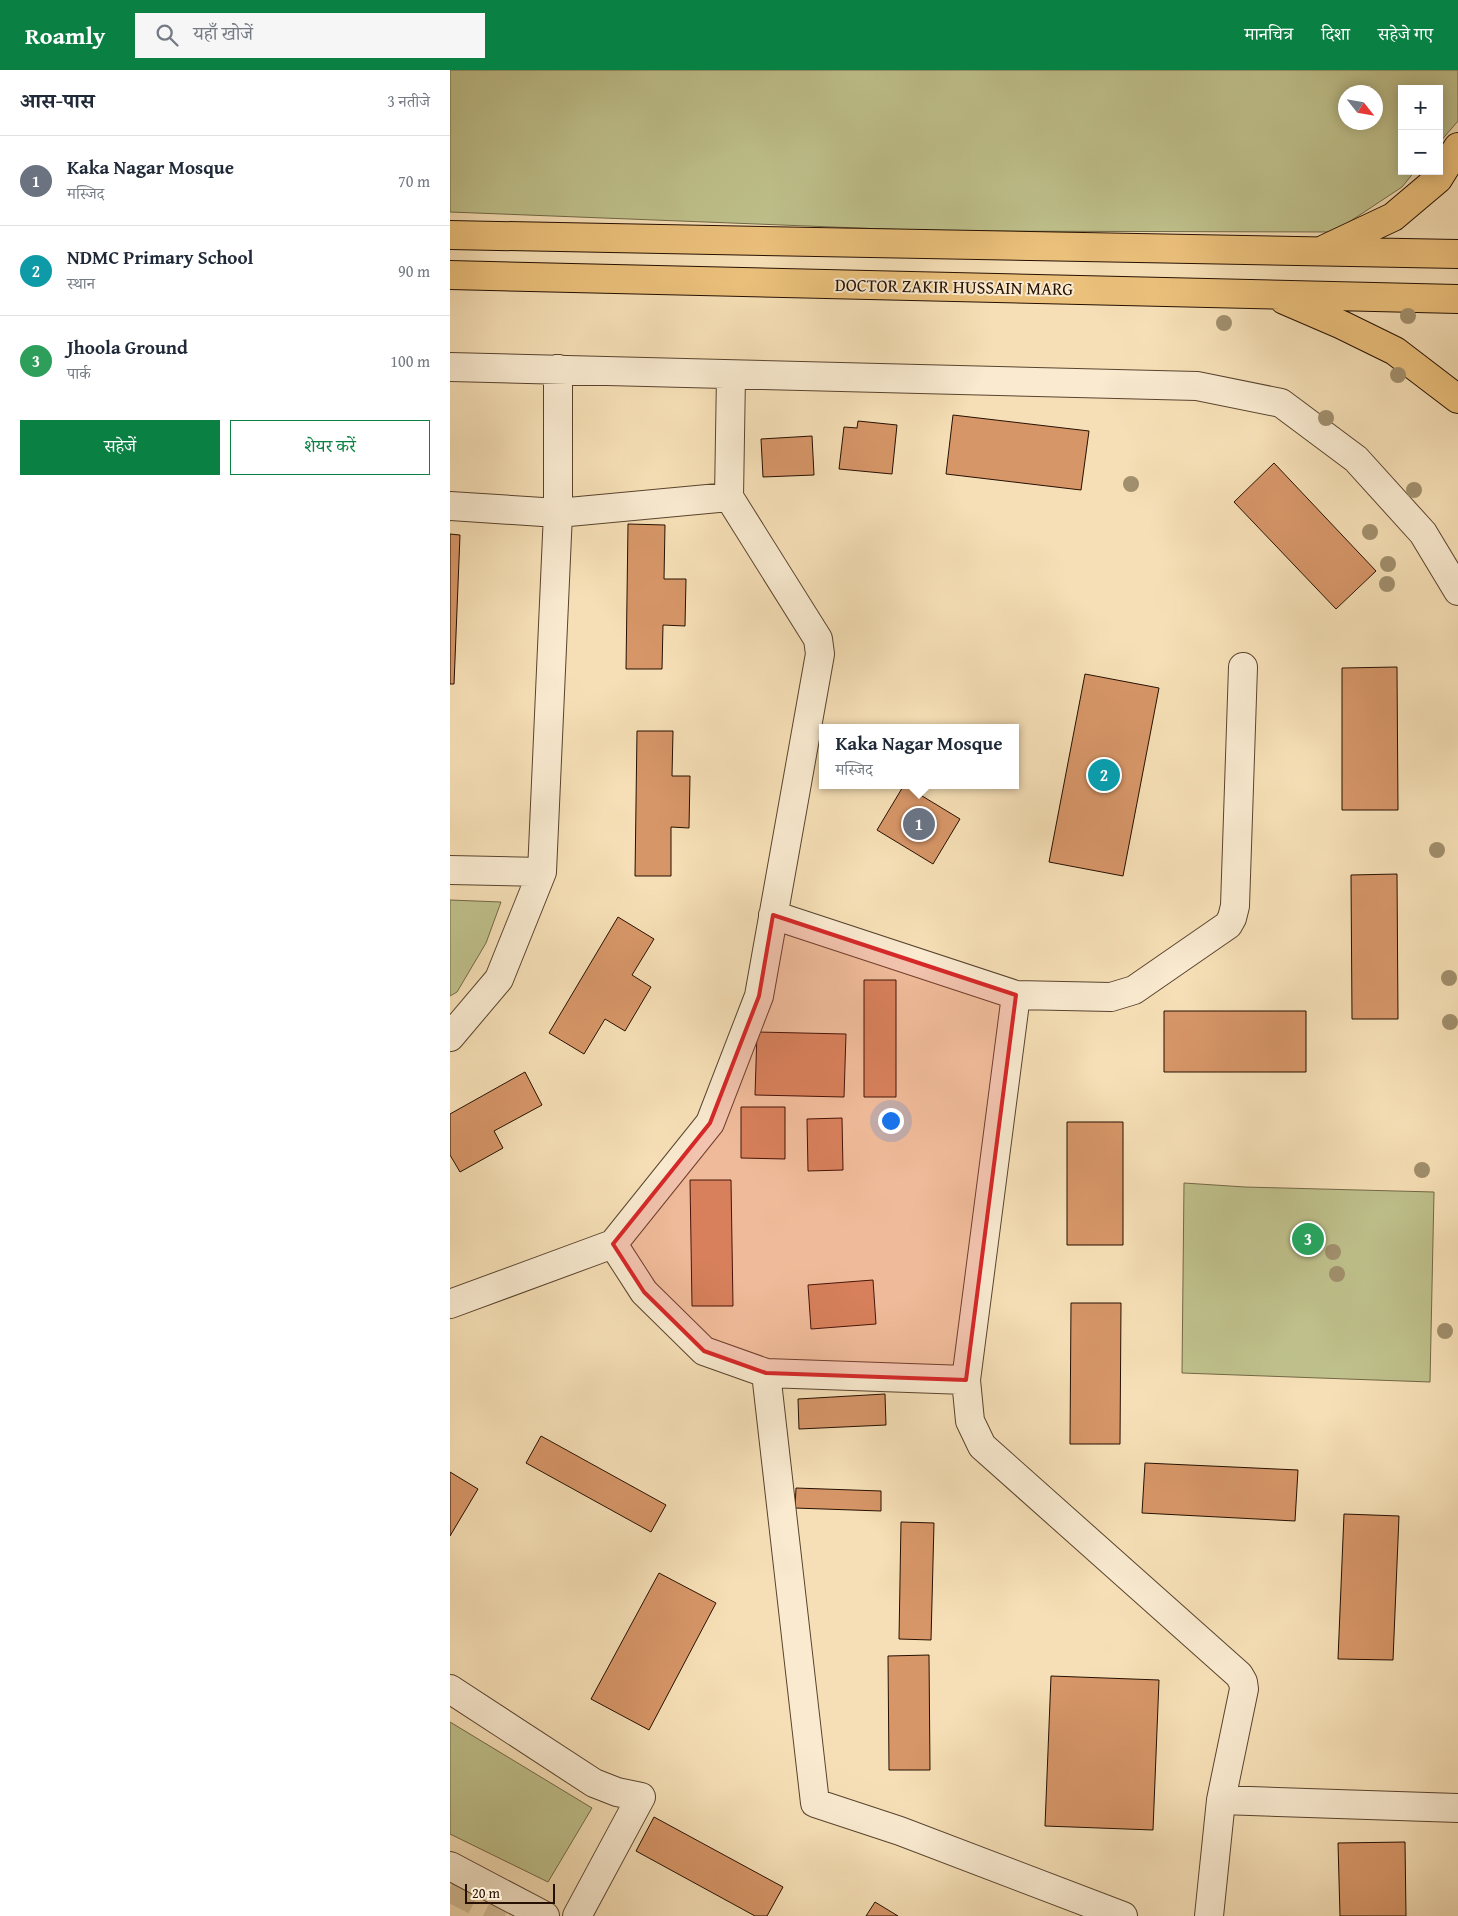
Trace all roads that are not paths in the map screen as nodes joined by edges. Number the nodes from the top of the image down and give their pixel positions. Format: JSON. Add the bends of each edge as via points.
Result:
{"nodes":[{"id":1,"x":1458,"y":147,"type":"edge"},
{"id":2,"x":450,"y":235,"type":"edge"},
{"id":3,"x":1319,"y":252,"type":"junction"},
{"id":4,"x":1351,"y":252,"type":"junction"},
{"id":5,"x":1458,"y":254,"type":"edge"},
{"id":6,"x":450,"y":275,"type":"edge"},
{"id":7,"x":1270,"y":294,"type":"junction"},
{"id":8,"x":1349,"y":296,"type":"junction"},
{"id":9,"x":1458,"y":299,"type":"edge"},
{"id":10,"x":450,"y":367,"type":"edge"},
{"id":11,"x":558,"y":369,"type":"junction"},
{"id":12,"x":731,"y":375,"type":"junction"},
{"id":13,"x":1458,"y":399,"type":"edge"},
{"id":14,"x":730,"y":497,"type":"junction"},
{"id":15,"x":450,"y":506,"type":"edge"},
{"id":16,"x":558,"y":513,"type":"junction"},
{"id":17,"x":1458,"y":591,"type":"edge"},
{"id":18,"x":1243,"y":667,"type":"dead end"},
{"id":19,"x":450,"y":870,"type":"edge"},
{"id":20,"x":542,"y":872,"type":"junction"},
{"id":21,"x":773,"y":916,"type":"junction"},
{"id":22,"x":1016,"y":994,"type":"junction"},
{"id":23,"x":450,"y":1037,"type":"edge"},
{"id":24,"x":613,"y":1244,"type":"junction"},
{"id":25,"x":450,"y":1304,"type":"edge"},
{"id":26,"x":766,"y":1373,"type":"junction"},
{"id":27,"x":966,"y":1380,"type":"junction"},
{"id":28,"x":450,"y":1689,"type":"edge"},
{"id":29,"x":1221,"y":1800,"type":"junction"},
{"id":30,"x":1458,"y":1808,"type":"edge"},
{"id":31,"x":450,"y":1866,"type":"edge"},
{"id":32,"x":545,"y":1916,"type":"edge"},
{"id":33,"x":577,"y":1916,"type":"edge"},
{"id":34,"x":1123,"y":1916,"type":"edge"},
{"id":35,"x":1209,"y":1916,"type":"edge"}],
"edges":[{"from":1,"to":3,"type":"main road","via":[[1438,180],[1393,217]]},
{"from":2,"to":3,"type":"main road"},
{"from":3,"to":4,"type":"main road"},
{"from":4,"to":5,"type":"main road"},
{"from":4,"to":8,"type":"main road"},
{"from":6,"to":7,"type":"main road","name":"DOCTOR ZAKIR HUSSAIN MARG"},
{"from":7,"to":8,"type":"main road","name":"DOCTOR ZAKIR HUSSAIN MARG"},
{"from":7,"to":13,"type":"main road","via":[[1395,351]]},
{"from":8,"to":9,"type":"main road","name":"DOCTOR ZAKIR HUSSAIN MARG"},
{"from":10,"to":11,"type":"street"},
{"from":11,"to":12,"type":"street"},
{"from":11,"to":16,"type":"street"},
{"from":12,"to":14,"type":"street"},
{"from":12,"to":17,"type":"street","via":[[1197,386],[1280,403],[1356,459],[1423,533]]},
{"from":14,"to":16,"type":"street"},
{"from":14,"to":21,"type":"street","via":[[818,639],[820,654]]},
{"from":15,"to":16,"type":"street"},
{"from":16,"to":20,"type":"street"},
{"from":18,"to":22,"type":"street","via":[[1235,906],[1228,925],[1134,990],[1123,994],[1111,997]]},
{"from":19,"to":20,"type":"street"},
{"from":20,"to":23,"type":"street","via":[[499,979]]},
{"from":21,"to":22,"type":"street"},
{"from":21,"to":24,"type":"street","via":[[759,996],[710,1122]]},
{"from":22,"to":27,"type":"street"},
{"from":24,"to":25,"type":"street"},
{"from":24,"to":26,"type":"street","via":[[644,1292],[704,1351]]},
{"from":26,"to":27,"type":"street"},
{"from":26,"to":34,"type":"street","via":[[815,1803],[900,1831]]},
{"from":27,"to":29,"type":"street","via":[[970,1421],[982,1446],[1239,1675],[1244,1689]]},
{"from":28,"to":33,"type":"street","via":[[594,1784],[641,1797]]},
{"from":29,"to":30,"type":"street"},
{"from":29,"to":35,"type":"street"},
{"from":31,"to":32,"type":"street"}]}
